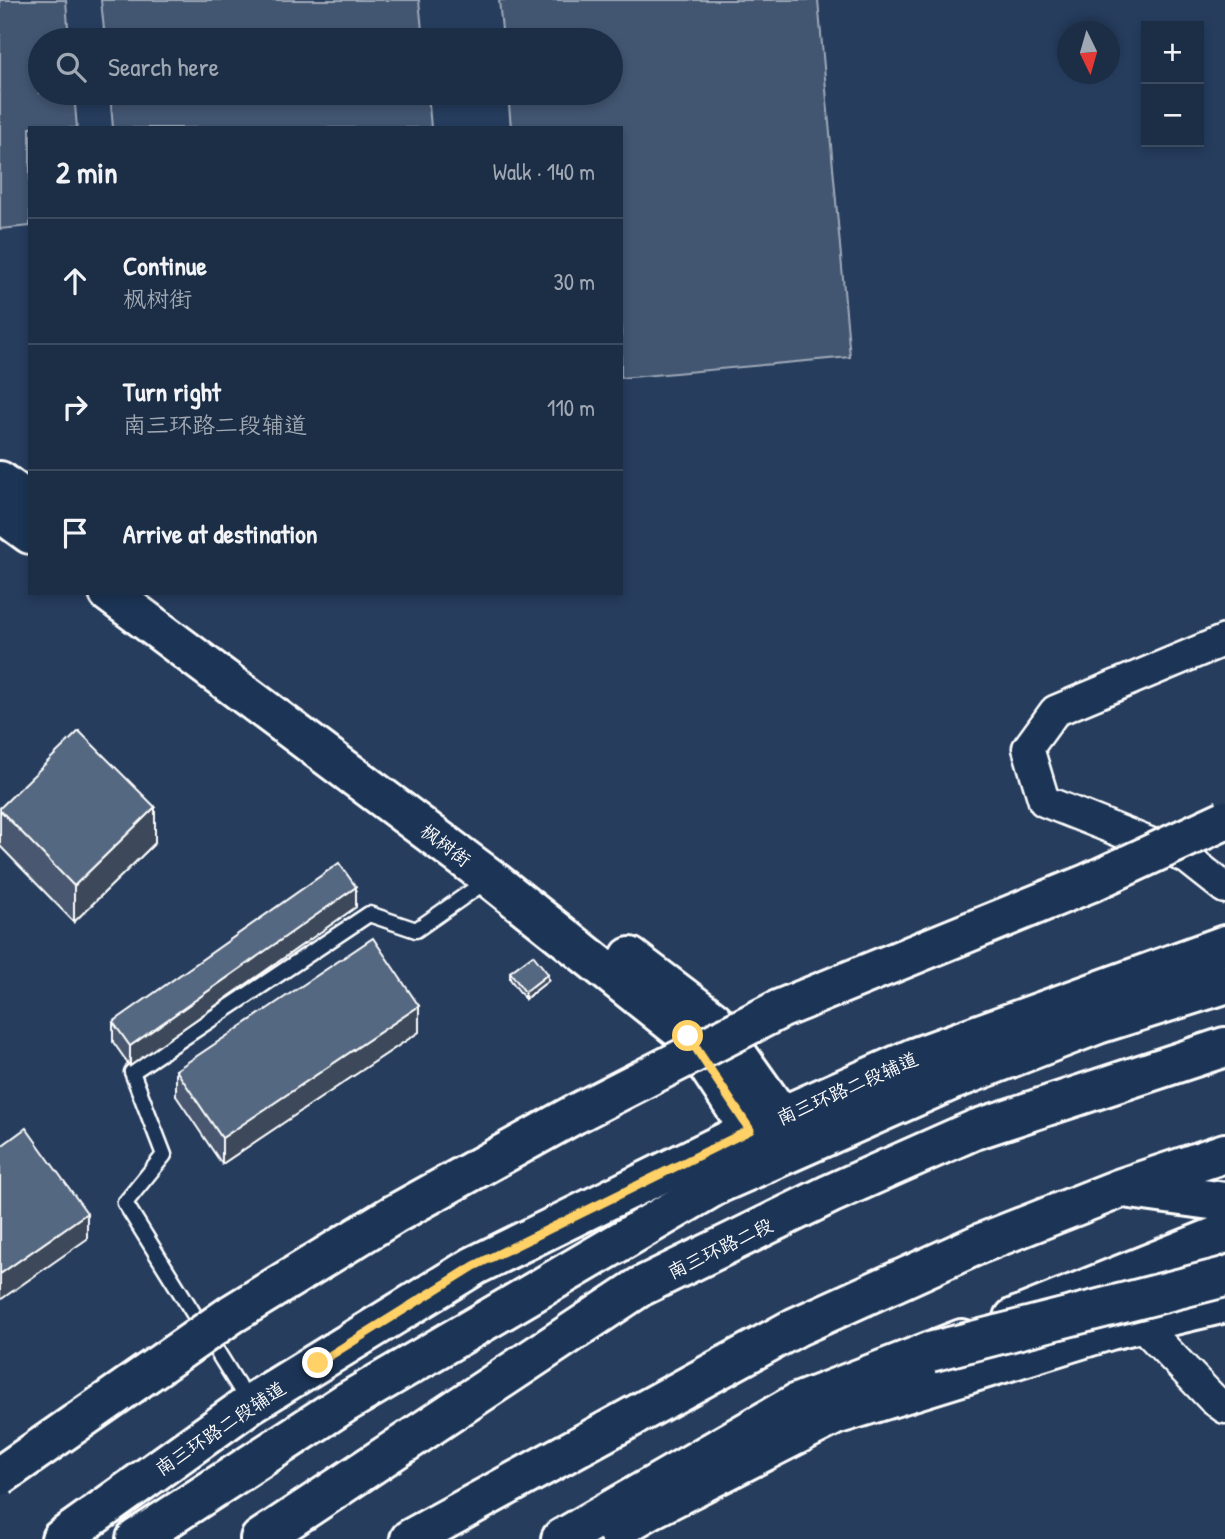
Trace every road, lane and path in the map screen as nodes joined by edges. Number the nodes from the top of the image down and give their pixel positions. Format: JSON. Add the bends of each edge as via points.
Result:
{"nodes":[{"id":1,"x":0,"y":481,"type":"edge"},
{"id":2,"x":28,"y":502,"type":"edge"},
{"id":3,"x":0,"y":512,"type":"edge"},
{"id":4,"x":28,"y":533,"type":"edge"},
{"id":5,"x":112,"y":595,"type":"edge"},
{"id":6,"x":152,"y":595,"type":"edge"},
{"id":7,"x":1225,"y":640,"type":"edge"},
{"id":8,"x":1225,"y":820,"type":"edge"},
{"id":9,"x":490,"y":878,"type":"junction"},
{"id":10,"x":1225,"y":888,"type":"edge"},
{"id":11,"x":1225,"y":945,"type":"edge"},
{"id":12,"x":1225,"y":984,"type":"edge"},
{"id":13,"x":1225,"y":1047,"type":"edge"},
{"id":14,"x":765,"y":1123,"type":"junction"},
{"id":15,"x":1225,"y":1153,"type":"edge"},
{"id":16,"x":1121,"y":1188,"type":"junction"},
{"id":17,"x":1225,"y":1202,"type":"edge"},
{"id":18,"x":1225,"y":1233,"type":"edge"},
{"id":19,"x":1225,"y":1261,"type":"edge"},
{"id":20,"x":1225,"y":1276,"type":"edge"},
{"id":21,"x":1225,"y":1303,"type":"edge"},
{"id":22,"x":1140,"y":1323,"type":"junction"},
{"id":23,"x":930,"y":1352,"type":"junction"},
{"id":24,"x":250,"y":1405,"type":"junction"},
{"id":25,"x":1225,"y":1408,"type":"edge"},
{"id":26,"x":835,"y":1415,"type":"junction"},
{"id":27,"x":0,"y":1476,"type":"edge"},
{"id":28,"x":188,"y":1504,"type":"junction"},
{"id":29,"x":61,"y":1539,"type":"edge"},
{"id":30,"x":121,"y":1539,"type":"edge"},
{"id":31,"x":136,"y":1539,"type":"edge"},
{"id":32,"x":260,"y":1539,"type":"edge"},
{"id":33,"x":410,"y":1539,"type":"edge"},
{"id":34,"x":561,"y":1539,"type":"edge"},
{"id":35,"x":599,"y":1539,"type":"edge"}],
"edges":[{"from":1,"to":2,"type":"main road"},
{"from":3,"to":4,"type":"main road"},
{"from":5,"to":9,"type":"main road","name":"枫树街"},
{"from":6,"to":14,"type":"main road","name":"枫树街","via":[[713,1020]]},
{"from":7,"to":10,"type":"street","via":[[1055,711],[1028,748],[1044,801],[1188,858]]},
{"from":8,"to":27,"type":"main road","bridge":true,"via":[[1089,883],[780,1009],[575,1114],[393,1215],[232,1314]]},
{"from":9,"to":14,"type":"main road","name":"枫树街","via":[[688,1036]]},
{"from":9,"to":24,"type":"lane","via":[[416,930],[369,914],[132,1072],[164,1155],[125,1203]]},
{"from":11,"to":14,"type":"main road","name":"南三环路二段辅道","via":[[916,1057]]},
{"from":12,"to":28,"type":"main road","via":[[1098,1024],[953,1080],[718,1184],[345,1403]]},
{"from":13,"to":32,"type":"main road","name":"南三环路二段","via":[[974,1130],[640,1287]]},
{"from":14,"to":24,"type":"main road","name":"南三环路二段辅道","via":[[474,1266]]},
{"from":15,"to":16,"type":"main road"},
{"from":16,"to":17,"type":"main road"},
{"from":16,"to":33,"type":"main road","via":[[979,1244],[796,1327]]},
{"from":18,"to":23,"type":"main road","bridge":true},
{"from":19,"to":26,"type":"main road","via":[[1149,1281]]},
{"from":20,"to":23,"type":"main road","bridge":true},
{"from":21,"to":22,"type":"main road"},
{"from":22,"to":25,"type":"street"},
{"from":22,"to":26,"type":"main road"},
{"from":23,"to":34,"type":"main road","via":[[797,1403]]},
{"from":24,"to":29,"type":"main road","name":"南三环路二段辅道"},
{"from":26,"to":35,"type":"main road"},
{"from":28,"to":30,"type":"main road"},
{"from":28,"to":31,"type":"main road"}]}
